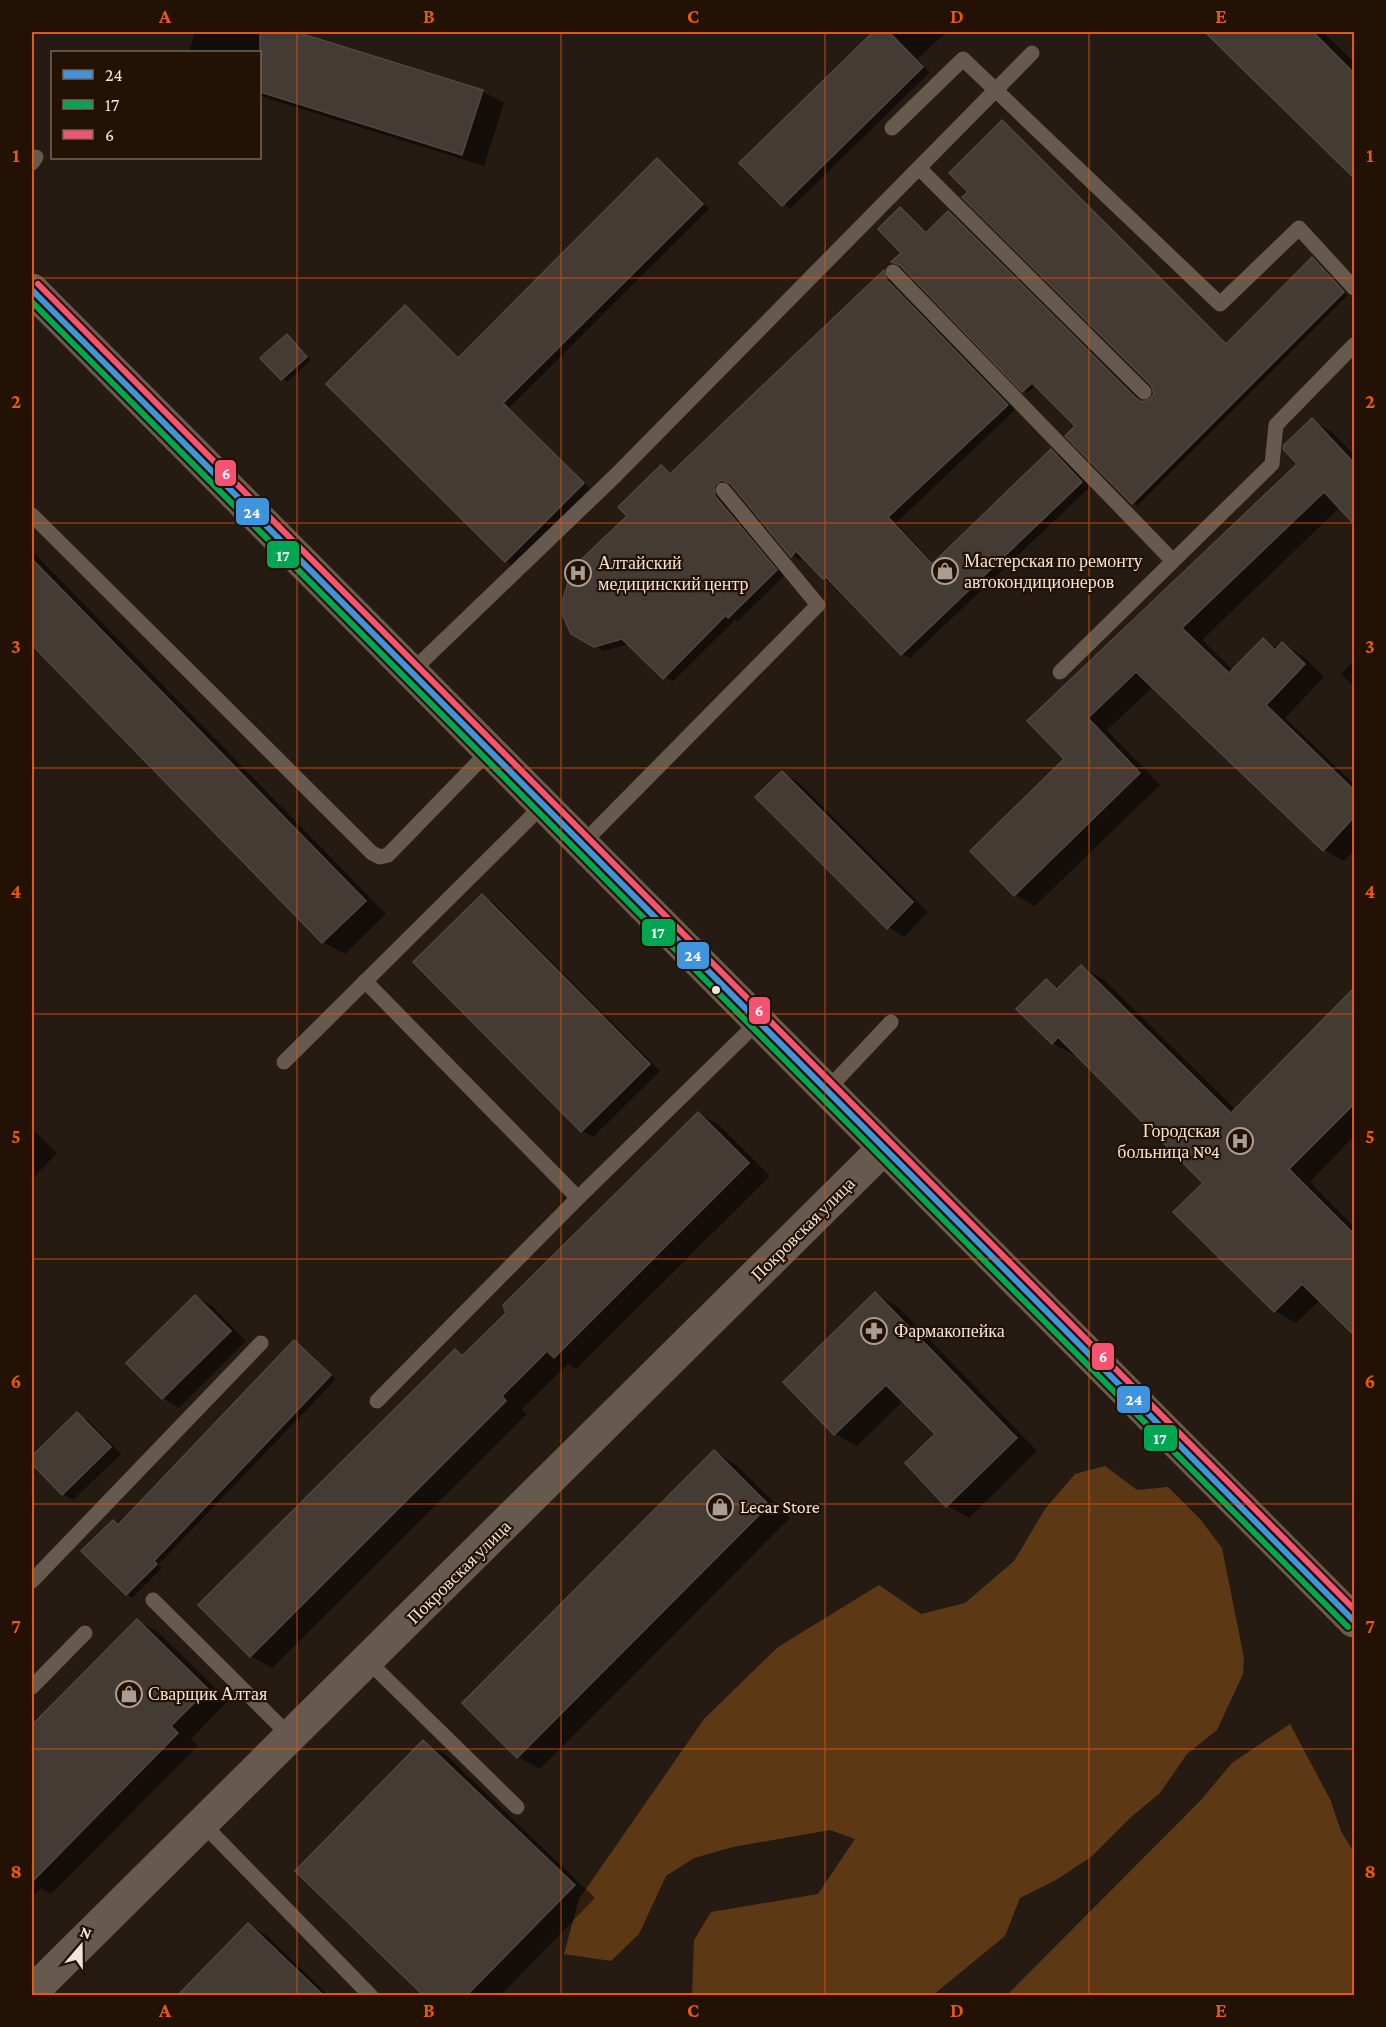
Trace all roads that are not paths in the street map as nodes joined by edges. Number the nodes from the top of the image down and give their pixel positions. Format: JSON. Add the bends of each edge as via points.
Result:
{"nodes":[{"id":1,"x":1032,"y":53,"type":"dead end"},
{"id":2,"x":996,"y":89,"type":"junction"},
{"id":3,"x":892,"y":128,"type":"dead end"},
{"id":4,"x":919,"y":168,"type":"junction"},
{"id":5,"x":893,"y":273,"type":"dead end"},
{"id":6,"x":1354,"y":288,"type":"edge"},
{"id":7,"x":32,"y":290,"type":"edge"},
{"id":8,"x":1354,"y":345,"type":"edge"},
{"id":9,"x":1144,"y":392,"type":"dead end"},
{"id":10,"x":723,"y":490,"type":"dead end"},
{"id":11,"x":32,"y":515,"type":"edge"},
{"id":12,"x":1173,"y":561,"type":"junction"},
{"id":13,"x":411,"y":672,"type":"junction"},
{"id":14,"x":1060,"y":672,"type":"dead end"},
{"id":15,"x":489,"y":751,"type":"junction"},
{"id":16,"x":542,"y":806,"type":"junction"},
{"id":17,"x":582,"y":844,"type":"junction"},
{"id":18,"x":365,"y":981,"type":"junction"},
{"id":19,"x":758,"y":1022,"type":"junction"},
{"id":20,"x":891,"y":1023,"type":"dead end"},
{"id":21,"x":284,"y":1062,"type":"dead end"},
{"id":22,"x":826,"y":1091,"type":"junction"},
{"id":23,"x":884,"y":1149,"type":"junction"},
{"id":24,"x":578,"y":1198,"type":"junction"},
{"id":25,"x":261,"y":1343,"type":"dead end"},
{"id":26,"x":377,"y":1401,"type":"dead end"},
{"id":27,"x":32,"y":1581,"type":"edge"},
{"id":28,"x":153,"y":1600,"type":"dead end"},
{"id":29,"x":1354,"y":1621,"type":"edge"},
{"id":30,"x":85,"y":1633,"type":"dead end"},
{"id":31,"x":369,"y":1662,"type":"junction"},
{"id":32,"x":32,"y":1687,"type":"edge"},
{"id":33,"x":291,"y":1737,"type":"junction"},
{"id":34,"x":517,"y":1807,"type":"dead end"},
{"id":35,"x":202,"y":1823,"type":"junction"},
{"id":36,"x":32,"y":1992,"type":"edge"},
{"id":37,"x":371,"y":1995,"type":"edge"}],
"edges":[{"from":1,"to":2,"type":"lane"},
{"from":2,"to":3,"type":"lane","via":[[963,59]]},
{"from":2,"to":4,"type":"lane"},
{"from":2,"to":6,"type":"lane","via":[[1220,304],[1299,228]]},
{"from":4,"to":9,"type":"lane"},
{"from":4,"to":13,"type":"lane","via":[[615,476]]},
{"from":5,"to":12,"type":"lane"},
{"from":7,"to":13,"type":"main road"},
{"from":8,"to":12,"type":"lane","via":[[1276,425],[1272,464]]},
{"from":10,"to":17,"type":"lane","via":[[818,605]]},
{"from":11,"to":15,"type":"lane","via":[[372,853],[388,855]]},
{"from":12,"to":14,"type":"lane"},
{"from":13,"to":15,"type":"main road"},
{"from":15,"to":16,"type":"main road"},
{"from":16,"to":17,"type":"main road"},
{"from":16,"to":18,"type":"lane"},
{"from":17,"to":19,"type":"main road"},
{"from":18,"to":21,"type":"lane"},
{"from":18,"to":24,"type":"lane"},
{"from":19,"to":22,"type":"main road"},
{"from":19,"to":24,"type":"lane"},
{"from":20,"to":22,"type":"lane"},
{"from":22,"to":23,"type":"main road"},
{"from":23,"to":29,"type":"main road"},
{"from":23,"to":31,"type":"street","name":"Покровская улица"},
{"from":24,"to":26,"type":"lane"},
{"from":25,"to":27,"type":"lane"},
{"from":28,"to":33,"type":"lane"},
{"from":30,"to":32,"type":"lane"},
{"from":31,"to":33,"type":"street","name":"Покровская улица"},
{"from":31,"to":34,"type":"lane"},
{"from":33,"to":35,"type":"street","name":"Покровская улица"},
{"from":35,"to":36,"type":"street","name":"Покровская улица"},
{"from":35,"to":37,"type":"lane"}]}
